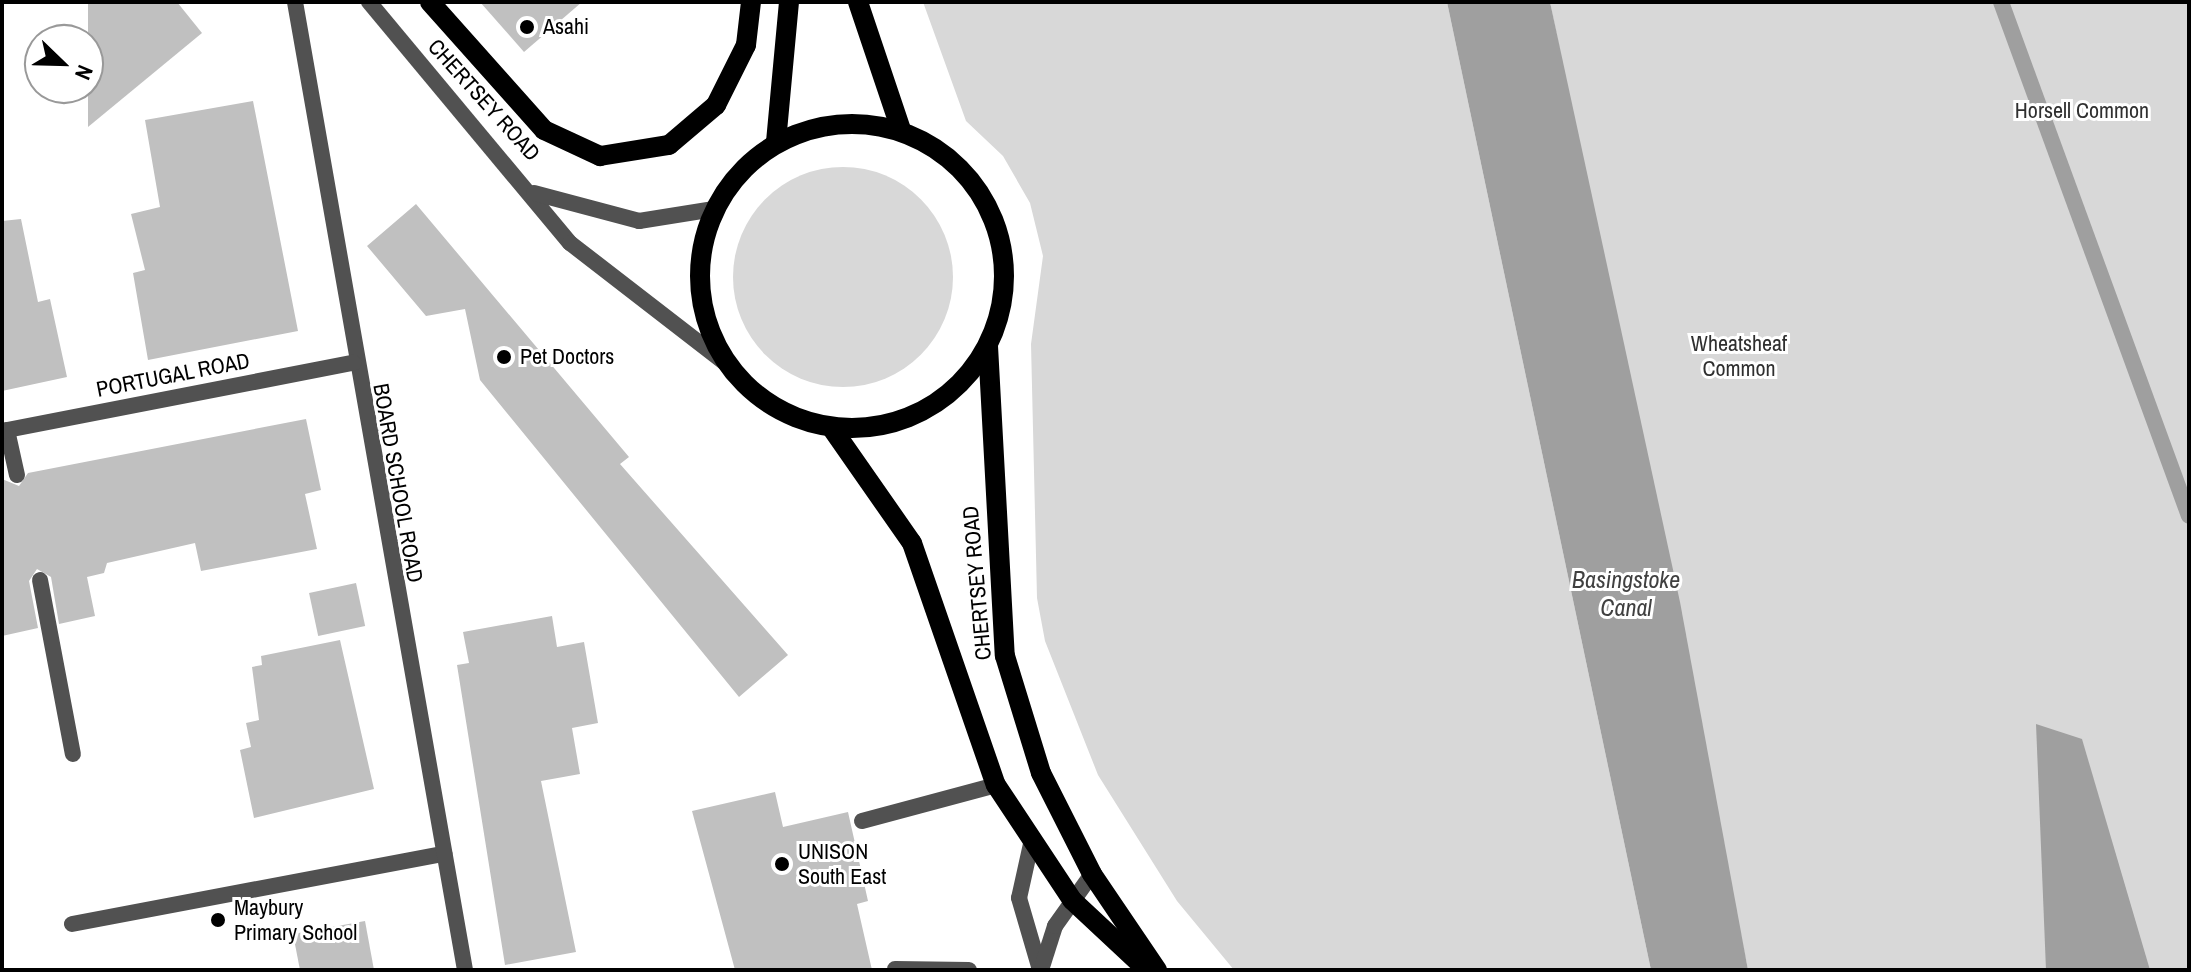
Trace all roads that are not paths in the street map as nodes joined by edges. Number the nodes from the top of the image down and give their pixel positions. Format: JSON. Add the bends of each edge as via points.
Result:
{"nodes":[{"id":1,"x":295,"y":2,"type":"edge"},
{"id":2,"x":369,"y":2,"type":"edge"},
{"id":3,"x":430,"y":2,"type":"edge"},
{"id":4,"x":751,"y":2,"type":"edge"},
{"id":5,"x":789,"y":2,"type":"edge"},
{"id":6,"x":858,"y":2,"type":"edge"},
{"id":7,"x":901,"y":130,"type":"junction"},
{"id":8,"x":776,"y":142,"type":"junction"},
{"id":9,"x":534,"y":193,"type":"junction"},
{"id":10,"x":714,"y":209,"type":"junction"},
{"id":11,"x":988,"y":346,"type":"junction"},
{"id":12,"x":353,"y":363,"type":"junction"},
{"id":13,"x":725,"y":363,"type":"junction"},
{"id":14,"x":831,"y":427,"type":"junction"},
{"id":15,"x":4,"y":431,"type":"edge"},
{"id":16,"x":17,"y":475,"type":"dead end"},
{"id":17,"x":40,"y":580,"type":"dead end"},
{"id":18,"x":73,"y":754,"type":"dead end"},
{"id":19,"x":996,"y":785,"type":"junction"},
{"id":20,"x":862,"y":821,"type":"dead end"},
{"id":21,"x":1031,"y":844,"type":"junction"},
{"id":22,"x":444,"y":854,"type":"junction"},
{"id":23,"x":1092,"y":874,"type":"junction"},
{"id":24,"x":1072,"y":900,"type":"junction"},
{"id":25,"x":72,"y":924,"type":"dead end"},
{"id":26,"x":895,"y":969,"type":"edge"},
{"id":27,"x":465,"y":970,"type":"edge"},
{"id":28,"x":969,"y":970,"type":"edge"},
{"id":29,"x":1041,"y":970,"type":"edge"},
{"id":30,"x":1147,"y":970,"type":"edge"},
{"id":31,"x":1157,"y":970,"type":"edge"}],
"edges":[{"from":1,"to":12,"type":"street","name":"BOARD SCHOOL ROAD"},
{"from":2,"to":9,"type":"street","name":"CHERTSEY ROAD"},
{"from":3,"to":4,"type":"main road","via":[[544,130],[600,156],[669,145],[716,105],[746,45]]},
{"from":5,"to":8,"type":"main road"},
{"from":6,"to":7,"type":"main road"},
{"from":7,"to":8,"type":"main road","via":[[831,125]]},
{"from":7,"to":11,"type":"main road","via":[[940,150],[972,181],[994,219],[1004,261],[1003,304]]},
{"from":8,"to":10,"type":"main road","via":[[740,171]]},
{"from":9,"to":10,"type":"street","name":"CHERTSEY ROAD","via":[[639,221]]},
{"from":9,"to":13,"type":"street","name":"CHERTSEY ROAD","via":[[570,243],[602,273]]},
{"from":10,"to":13,"type":"main road","via":[[699,287]]},
{"from":11,"to":14,"type":"main road","via":[[963,381],[929,408],[889,425]]},
{"from":11,"to":23,"type":"main road","name":"CHERTSEY ROAD","via":[[1005,656],[1041,773]]},
{"from":12,"to":15,"type":"street","name":"PORTUGAL ROAD"},
{"from":12,"to":22,"type":"street","name":"BOARD SCHOOL ROAD"},
{"from":13,"to":14,"type":"main road","via":[[760,399]]},
{"from":14,"to":19,"type":"main road","name":"CHERTSEY ROAD","via":[[912,543]]},
{"from":15,"to":16,"type":"street"},
{"from":17,"to":18,"type":"street"},
{"from":19,"to":20,"type":"street"},
{"from":19,"to":21,"type":"main road","name":"CHERTSEY ROAD"},
{"from":21,"to":24,"type":"main road","name":"CHERTSEY ROAD"},
{"from":21,"to":29,"type":"street","via":[[1019,898]]},
{"from":22,"to":25,"type":"street"},
{"from":22,"to":27,"type":"street","name":"BOARD SCHOOL ROAD"},
{"from":23,"to":24,"type":"street"},
{"from":23,"to":31,"type":"main road","name":"CHERTSEY ROAD"},
{"from":24,"to":29,"type":"street"},
{"from":24,"to":30,"type":"main road","name":"CHERTSEY ROAD"},
{"from":26,"to":28,"type":"street"}]}
